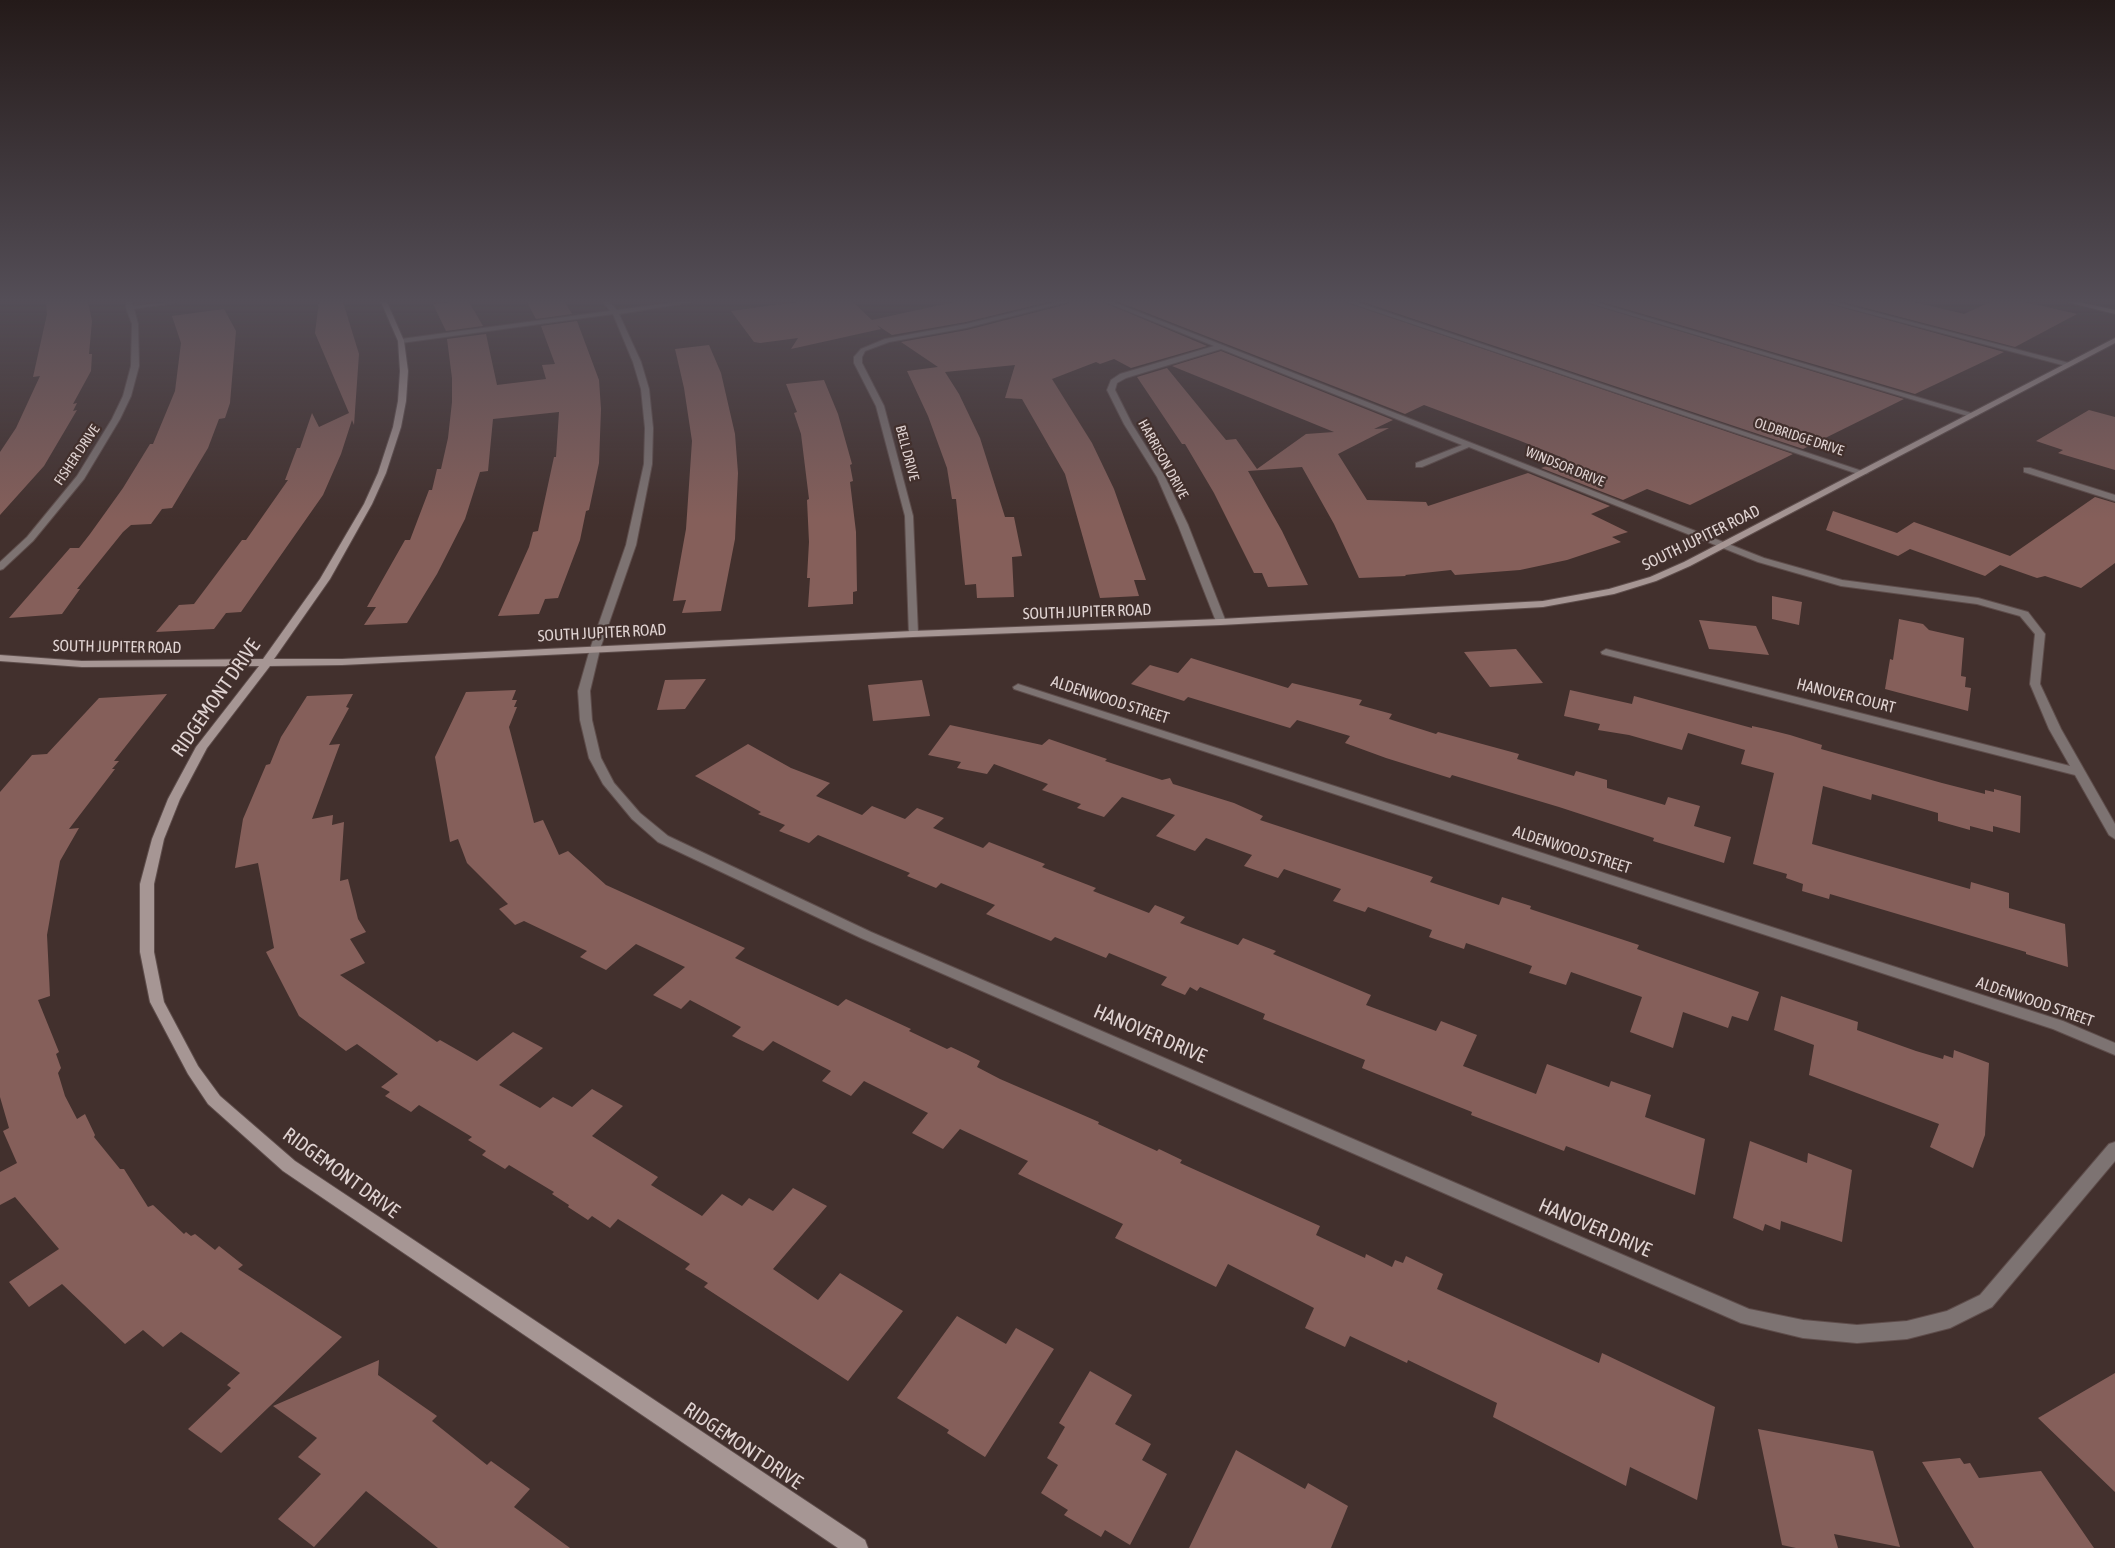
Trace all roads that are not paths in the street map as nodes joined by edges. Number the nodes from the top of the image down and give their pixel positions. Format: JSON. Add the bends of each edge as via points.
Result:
{"nodes":[{"id":1,"x":133,"y":374,"type":"edge"},
{"id":2,"x":404,"y":374,"type":"edge"},
{"id":3,"x":641,"y":374,"type":"edge"},
{"id":4,"x":864,"y":374,"type":"edge"},
{"id":5,"x":1129,"y":374,"type":"edge"},
{"id":6,"x":1290,"y":374,"type":"edge"},
{"id":7,"x":1567,"y":374,"type":"edge"},
{"id":8,"x":1835,"y":374,"type":"edge"},
{"id":9,"x":2050,"y":374,"type":"edge"},
{"id":10,"x":1974,"y":415,"type":"junction"},
{"id":11,"x":1470,"y":444,"type":"junction"},
{"id":12,"x":1419,"y":465,"type":"dead end"},
{"id":13,"x":2027,"y":471,"type":"dead end"},
{"id":14,"x":1864,"y":473,"type":"junction"},
{"id":15,"x":2115,"y":498,"type":"edge"},
{"id":16,"x":1724,"y":545,"type":"junction"},
{"id":17,"x":0,"y":567,"type":"edge"},
{"id":18,"x":1221,"y":622,"type":"junction"},
{"id":19,"x":913,"y":634,"type":"junction"},
{"id":20,"x":595,"y":649,"type":"junction"},
{"id":21,"x":1606,"y":652,"type":"dead end"},
{"id":22,"x":0,"y":658,"type":"edge"},
{"id":23,"x":267,"y":662,"type":"junction"},
{"id":24,"x":1018,"y":687,"type":"dead end"},
{"id":25,"x":2078,"y":772,"type":"junction"},
{"id":26,"x":2115,"y":835,"type":"edge"},
{"id":27,"x":2115,"y":1049,"type":"edge"},
{"id":28,"x":2115,"y":1149,"type":"edge"},
{"id":29,"x":857,"y":1548,"type":"edge"}],
"edges":[{"from":1,"to":17,"type":"street","name":"FISHER DRIVE","via":[[116,419],[81,477],[30,539]]},
{"from":2,"to":23,"type":"street","name":"RIDGEMONT DRIVE","via":[[397,428],[368,504],[325,579]]},
{"from":3,"to":20,"type":"street","name":"HANOVER DRIVE","via":[[649,428],[648,464],[631,544]]},
{"from":4,"to":19,"type":"street","name":"BELL DRIVE","via":[[880,406],[909,516]]},
{"from":5,"to":18,"type":"street","name":"HARRISON DRIVE","via":[[1114,382],[1111,390],[1161,477]]},
{"from":6,"to":11,"type":"street","name":"WINDSOR DRIVE"},
{"from":7,"to":14,"type":"street","name":"OLDBRIDGE DRIVE"},
{"from":8,"to":10,"type":"street"},
{"from":9,"to":10,"type":"street","name":"SOUTH JUPITER ROAD"},
{"from":10,"to":14,"type":"street","name":"SOUTH JUPITER ROAD"},
{"from":11,"to":12,"type":"street"},
{"from":11,"to":16,"type":"street","name":"WINDSOR DRIVE"},
{"from":13,"to":15,"type":"street"},
{"from":14,"to":16,"type":"street","name":"SOUTH JUPITER ROAD"},
{"from":16,"to":18,"type":"street","name":"SOUTH JUPITER ROAD","via":[[1653,579],[1574,599],[1497,608]]},
{"from":16,"to":25,"type":"street","name":"WINDSOR DRIVE","via":[[1794,571],[1841,583],[1978,600],[2024,614],[2040,634],[2034,684]]},
{"from":18,"to":19,"type":"street","name":"SOUTH JUPITER ROAD"},
{"from":19,"to":20,"type":"street","name":"SOUTH JUPITER ROAD"},
{"from":20,"to":23,"type":"street","name":"SOUTH JUPITER ROAD"},
{"from":20,"to":28,"type":"street","name":"HANOVER DRIVE","via":[[584,691],[588,735],[595,758],[609,784],[629,808],[663,839],[866,935],[1748,1317],[1803,1329],[1857,1334],[1907,1330],[1950,1319],[1986,1301]]},
{"from":21,"to":25,"type":"street","name":"HANOVER COURT"},
{"from":22,"to":23,"type":"street","name":"SOUTH JUPITER ROAD","via":[[82,664]]},
{"from":23,"to":29,"type":"street","name":"RIDGEMONT DRIVE","via":[[202,747],[158,839],[147,884],[147,952],[157,1002],[193,1070],[214,1100],[289,1166]]},
{"from":24,"to":27,"type":"street","name":"ALDENWOOD STREET","via":[[2058,1025]]},
{"from":25,"to":26,"type":"street"}]}
